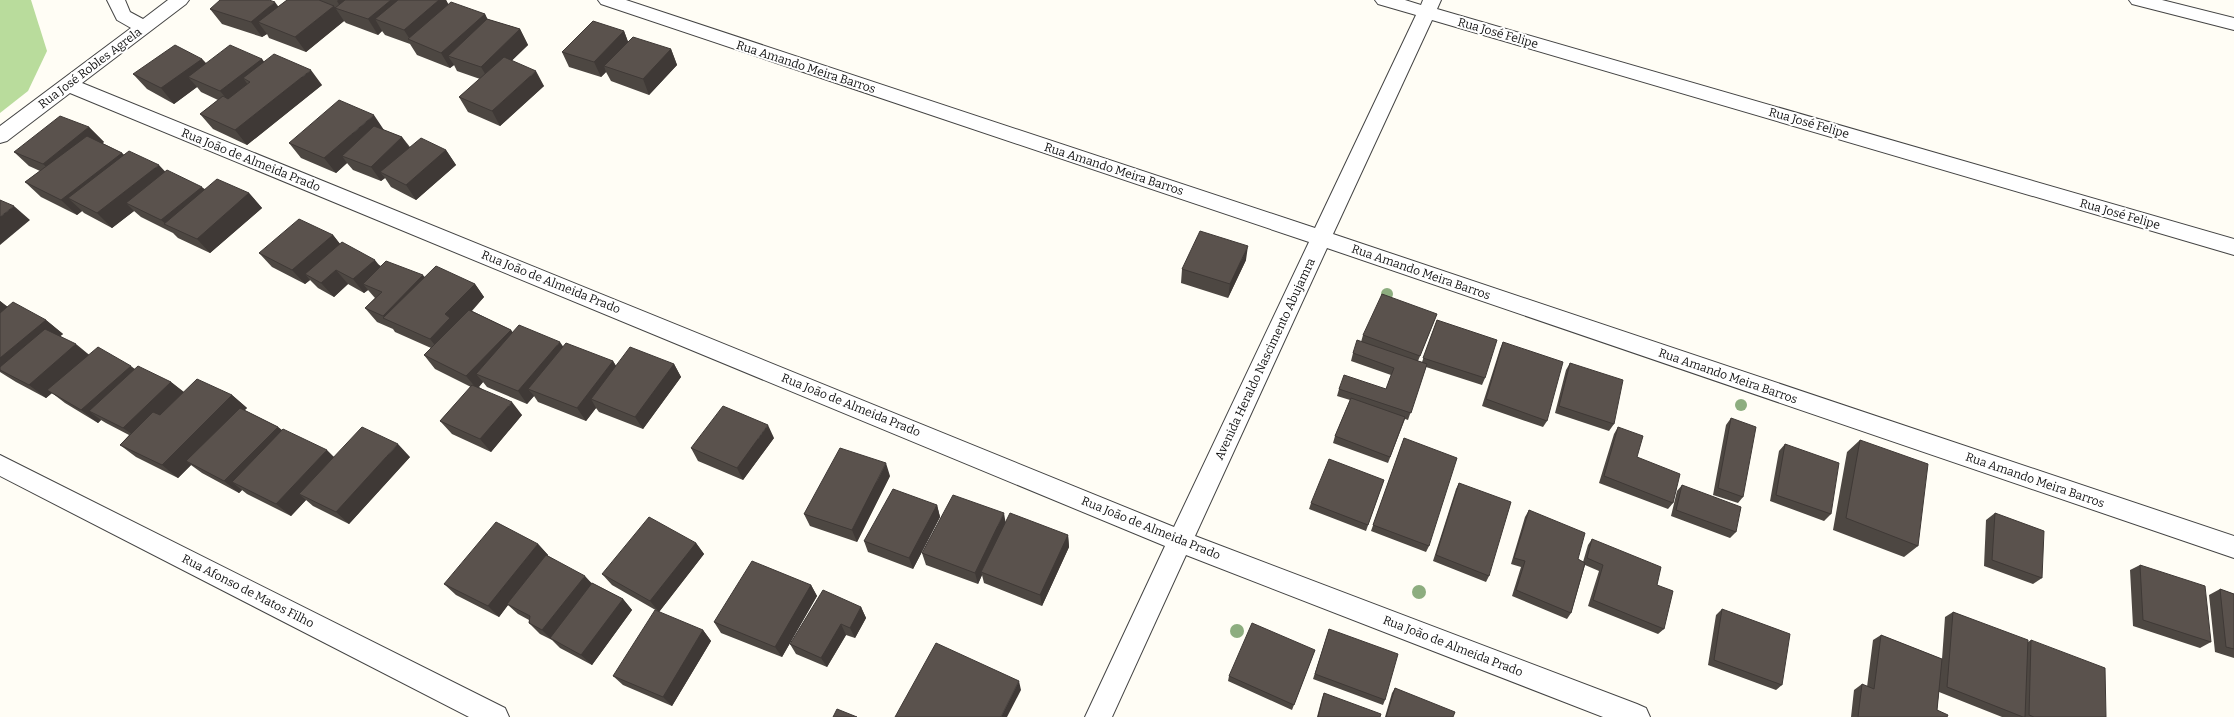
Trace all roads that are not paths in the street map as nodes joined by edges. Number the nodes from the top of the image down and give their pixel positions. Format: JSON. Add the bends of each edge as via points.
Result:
{"nodes":[{"id":1,"x":116,"y":0,"type":"edge"},
{"id":2,"x":180,"y":0,"type":"edge"},
{"id":3,"x":607,"y":0,"type":"edge"},
{"id":4,"x":1384,"y":0,"type":"edge"},
{"id":5,"x":2138,"y":0,"type":"edge"},
{"id":6,"x":1429,"y":6,"type":"edge"},
{"id":7,"x":2234,"y":24,"type":"edge"},
{"id":8,"x":145,"y":27,"type":"junction"},
{"id":9,"x":68,"y":84,"type":"junction"},
{"id":10,"x":0,"y":136,"type":"edge"},
{"id":11,"x":1321,"y":238,"type":"junction"},
{"id":12,"x":2234,"y":248,"type":"edge"},
{"id":13,"x":0,"y":465,"type":"edge"},
{"id":14,"x":1180,"y":540,"type":"junction"},
{"id":15,"x":2234,"y":547,"type":"edge"},
{"id":16,"x":496,"y":717,"type":"edge"},
{"id":17,"x":1098,"y":717,"type":"edge"},
{"id":18,"x":1637,"y":717,"type":"edge"}],
"edges":[{"from":1,"to":8,"type":"street","via":[[123,16]]},
{"from":2,"to":8,"type":"street","name":"Rua José Robles Agrela"},
{"from":3,"to":11,"type":"street","name":"Rua Amando Meira Barros"},
{"from":4,"to":6,"type":"street","name":"Rua José Felipe"},
{"from":5,"to":7,"type":"street"},
{"from":6,"to":11,"type":"street","name":"Avenida Heraldo Nascimento Abujamra"},
{"from":6,"to":12,"type":"street","name":"Rua José Felipe"},
{"from":8,"to":9,"type":"street","name":"Rua José Robles Agrela"},
{"from":9,"to":10,"type":"street","name":"Rua José Robles Agrela"},
{"from":9,"to":14,"type":"street","name":"Rua João de Almeida Prado"},
{"from":11,"to":14,"type":"street","name":"Avenida Heraldo Nascimento Abujamra"},
{"from":11,"to":15,"type":"street","name":"Rua Amando Meira Barros"},
{"from":13,"to":16,"type":"street","name":"Rua Afonso de Matos Filho"},
{"from":14,"to":17,"type":"street","name":"Avenida Heraldo Nascimento Abujamra"},
{"from":14,"to":18,"type":"street","name":"Rua João de Almeida Prado"}]}
